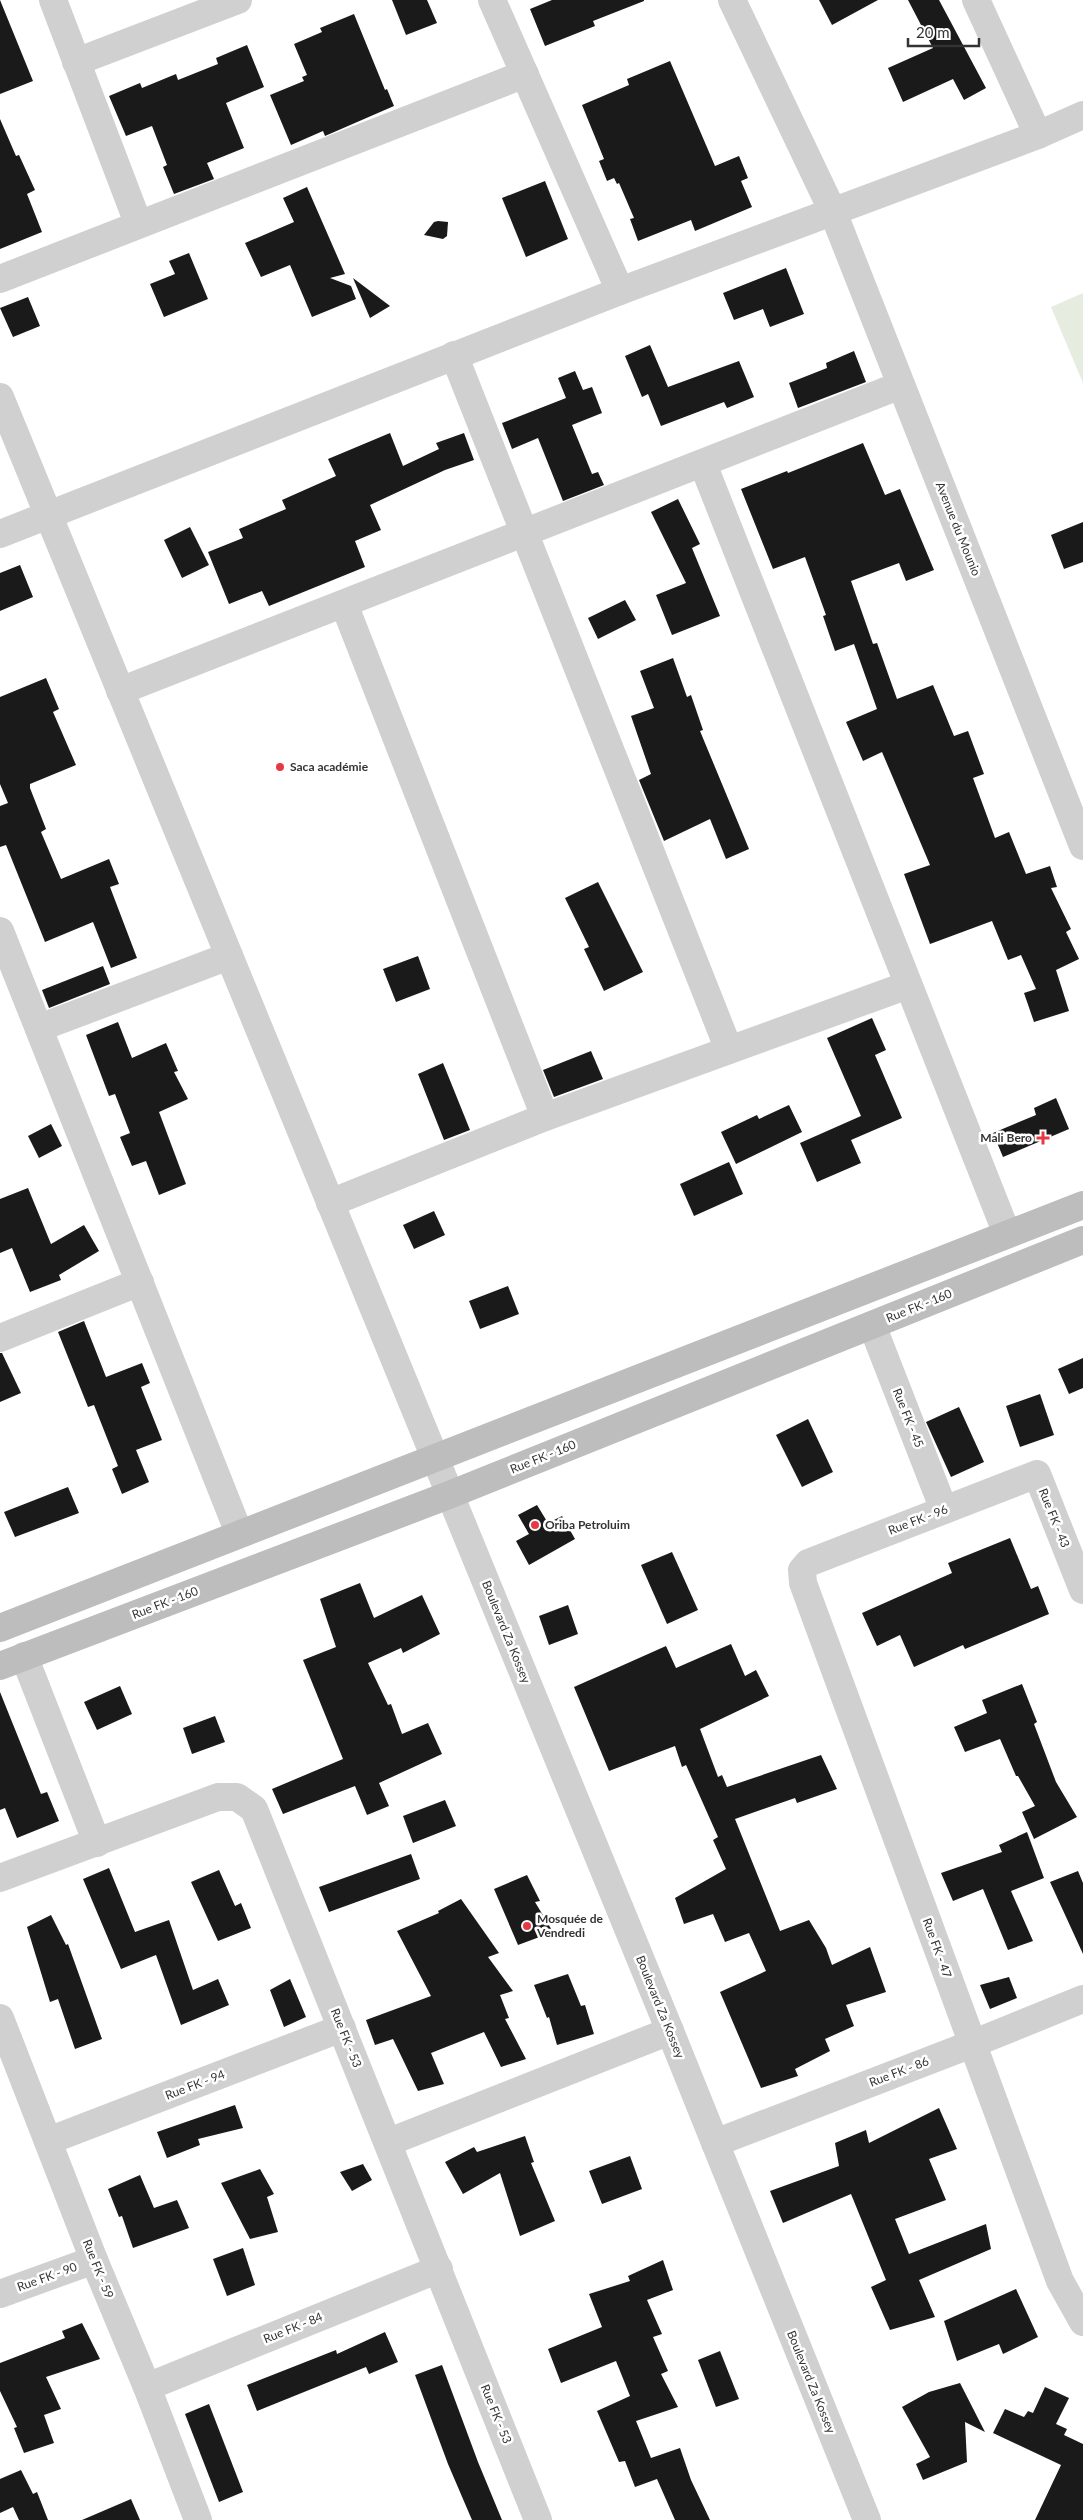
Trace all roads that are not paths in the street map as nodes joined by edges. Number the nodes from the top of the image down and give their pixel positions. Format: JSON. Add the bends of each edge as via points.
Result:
{"nodes":[{"id":1,"x":53,"y":0,"type":"edge"},
{"id":2,"x":238,"y":0,"type":"edge"},
{"id":3,"x":492,"y":0,"type":"edge"},
{"id":4,"x":732,"y":0,"type":"edge"},
{"id":5,"x":976,"y":0,"type":"edge"},
{"id":6,"x":76,"y":62,"type":"junction"},
{"id":7,"x":525,"y":74,"type":"junction"},
{"id":8,"x":1083,"y":115,"type":"edge"},
{"id":9,"x":1038,"y":135,"type":"junction"},
{"id":10,"x":833,"y":212,"type":"junction"},
{"id":11,"x":138,"y":223,"type":"junction"},
{"id":12,"x":0,"y":278,"type":"edge"},
{"id":13,"x":620,"y":291,"type":"junction"},
{"id":14,"x":454,"y":355,"type":"junction"},
{"id":15,"x":901,"y":385,"type":"junction"},
{"id":16,"x":0,"y":397,"type":"edge"},
{"id":17,"x":703,"y":464,"type":"junction"},
{"id":18,"x":48,"y":514,"type":"junction"},
{"id":19,"x":526,"y":533,"type":"junction"},
{"id":20,"x":0,"y":534,"type":"edge"},
{"id":21,"x":344,"y":604,"type":"junction"},
{"id":22,"x":120,"y":691,"type":"junction"},
{"id":23,"x":1083,"y":846,"type":"edge"},
{"id":24,"x":0,"y":932,"type":"edge"},
{"id":25,"x":229,"y":956,"type":"junction"},
{"id":26,"x":908,"y":985,"type":"junction"},
{"id":27,"x":39,"y":1028,"type":"junction"},
{"id":28,"x":729,"y":1050,"type":"junction"},
{"id":29,"x":545,"y":1117,"type":"junction"},
{"id":30,"x":330,"y":1203,"type":"junction"},
{"id":31,"x":1083,"y":1205,"type":"edge"},
{"id":32,"x":1006,"y":1234,"type":"junction"},
{"id":33,"x":1083,"y":1240,"type":"edge"},
{"id":34,"x":140,"y":1282,"type":"junction"},
{"id":35,"x":872,"y":1325,"type":"junction"},
{"id":36,"x":0,"y":1338,"type":"edge"},
{"id":37,"x":434,"y":1458,"type":"junction"},
{"id":38,"x":1037,"y":1474,"type":"joint"},
{"id":39,"x":449,"y":1495,"type":"junction"},
{"id":40,"x":944,"y":1510,"type":"junction"},
{"id":41,"x":239,"y":1533,"type":"junction"},
{"id":42,"x":802,"y":1570,"type":"joint"},
{"id":43,"x":1083,"y":1590,"type":"edge"},
{"id":44,"x":0,"y":1628,"type":"edge"},
{"id":45,"x":12,"y":1661,"type":"edge"},
{"id":46,"x":97,"y":1843,"type":"junction"},
{"id":47,"x":0,"y":1878,"type":"edge"},
{"id":48,"x":1083,"y":1999,"type":"edge"},
{"id":49,"x":0,"y":2018,"type":"edge"},
{"id":50,"x":342,"y":2028,"type":"junction"},
{"id":51,"x":670,"y":2031,"type":"junction"},
{"id":52,"x":972,"y":2044,"type":"junction"},
{"id":53,"x":48,"y":2141,"type":"junction"},
{"id":54,"x":389,"y":2142,"type":"junction"},
{"id":55,"x":715,"y":2142,"type":"junction"},
{"id":56,"x":94,"y":2260,"type":"junction"},
{"id":57,"x":438,"y":2268,"type":"junction"},
{"id":58,"x":0,"y":2294,"type":"edge"},
{"id":59,"x":1083,"y":2322,"type":"edge"},
{"id":60,"x":148,"y":2387,"type":"junction"},
{"id":61,"x":198,"y":2520,"type":"edge"},
{"id":62,"x":538,"y":2520,"type":"edge"},
{"id":63,"x":867,"y":2520,"type":"edge"}],
"edges":[{"from":1,"to":6,"type":"street"},
{"from":2,"to":6,"type":"street"},
{"from":3,"to":7,"type":"street"},
{"from":4,"to":10,"type":"street","name":"Avenue du Mounio"},
{"from":5,"to":9,"type":"street"},
{"from":6,"to":11,"type":"street"},
{"from":7,"to":11,"type":"street"},
{"from":7,"to":13,"type":"street"},
{"from":8,"to":9,"type":"street"},
{"from":9,"to":10,"type":"street"},
{"from":10,"to":13,"type":"street"},
{"from":10,"to":15,"type":"street","name":"Avenue du Mounio"},
{"from":11,"to":12,"type":"street"},
{"from":13,"to":14,"type":"street"},
{"from":14,"to":18,"type":"street"},
{"from":14,"to":19,"type":"street"},
{"from":15,"to":17,"type":"street"},
{"from":15,"to":23,"type":"street","name":"Avenue du Mounio"},
{"from":16,"to":18,"type":"street","name":"Boulevard Za Kossey"},
{"from":17,"to":19,"type":"street"},
{"from":17,"to":26,"type":"street"},
{"from":18,"to":20,"type":"street"},
{"from":18,"to":22,"type":"street","name":"Boulevard Za Kossey"},
{"from":19,"to":21,"type":"street"},
{"from":19,"to":28,"type":"street"},
{"from":21,"to":22,"type":"street"},
{"from":21,"to":29,"type":"street"},
{"from":22,"to":25,"type":"street","name":"Boulevard Za Kossey"},
{"from":24,"to":27,"type":"street"},
{"from":25,"to":27,"type":"street"},
{"from":25,"to":30,"type":"street","name":"Boulevard Za Kossey"},
{"from":26,"to":28,"type":"street"},
{"from":26,"to":32,"type":"street"},
{"from":27,"to":34,"type":"street"},
{"from":28,"to":29,"type":"street"},
{"from":29,"to":30,"type":"street"},
{"from":30,"to":37,"type":"street","name":"Boulevard Za Kossey"},
{"from":31,"to":32,"type":"main road"},
{"from":32,"to":37,"type":"main road"},
{"from":33,"to":35,"type":"main road","name":"Rue FK - 160"},
{"from":34,"to":36,"type":"street"},
{"from":34,"to":41,"type":"street"},
{"from":35,"to":39,"type":"main road","name":"Rue FK - 160"},
{"from":35,"to":40,"type":"street","name":"Rue FK - 45"},
{"from":37,"to":39,"type":"street","name":"Boulevard Za Kossey"},
{"from":37,"to":41,"type":"main road"},
{"from":38,"to":40,"type":"street","name":"Rue FK - 96"},
{"from":38,"to":43,"type":"street","name":"Rue FK - 43"},
{"from":39,"to":45,"type":"main road","name":"Rue FK - 160"},
{"from":39,"to":51,"type":"street","name":"Boulevard Za Kossey"},
{"from":40,"to":42,"type":"street","name":"Rue FK - 96","via":[[808,1563]]},
{"from":41,"to":44,"type":"main road"},
{"from":42,"to":52,"type":"street","name":"Rue FK - 47","via":[[803,1583]]},
{"from":45,"to":46,"type":"street"},
{"from":46,"to":47,"type":"street","name":"Rue FK - 53"},
{"from":46,"to":50,"type":"street","name":"Rue FK - 53","via":[[218,1797],[237,1797],[254,1809]]},
{"from":48,"to":52,"type":"street","name":"Rue FK - 86"},
{"from":49,"to":53,"type":"street","name":"Rue FK - 59"},
{"from":50,"to":53,"type":"street","name":"Rue FK - 94"},
{"from":50,"to":54,"type":"street","name":"Rue FK - 53"},
{"from":51,"to":54,"type":"street"},
{"from":51,"to":55,"type":"street","name":"Boulevard Za Kossey"},
{"from":52,"to":55,"type":"street","name":"Rue FK - 86"},
{"from":52,"to":59,"type":"street","name":"Rue FK - 47","via":[[1060,2281]]},
{"from":53,"to":56,"type":"street","name":"Rue FK - 59"},
{"from":54,"to":57,"type":"street","name":"Rue FK - 53"},
{"from":55,"to":63,"type":"street","name":"Boulevard Za Kossey"},
{"from":56,"to":58,"type":"street","name":"Rue FK - 90"},
{"from":56,"to":60,"type":"street","name":"Rue FK - 59"},
{"from":57,"to":60,"type":"street","name":"Rue FK - 84"},
{"from":57,"to":62,"type":"street","name":"Rue FK - 53"},
{"from":60,"to":61,"type":"street","name":"Rue FK - 59"}]}
